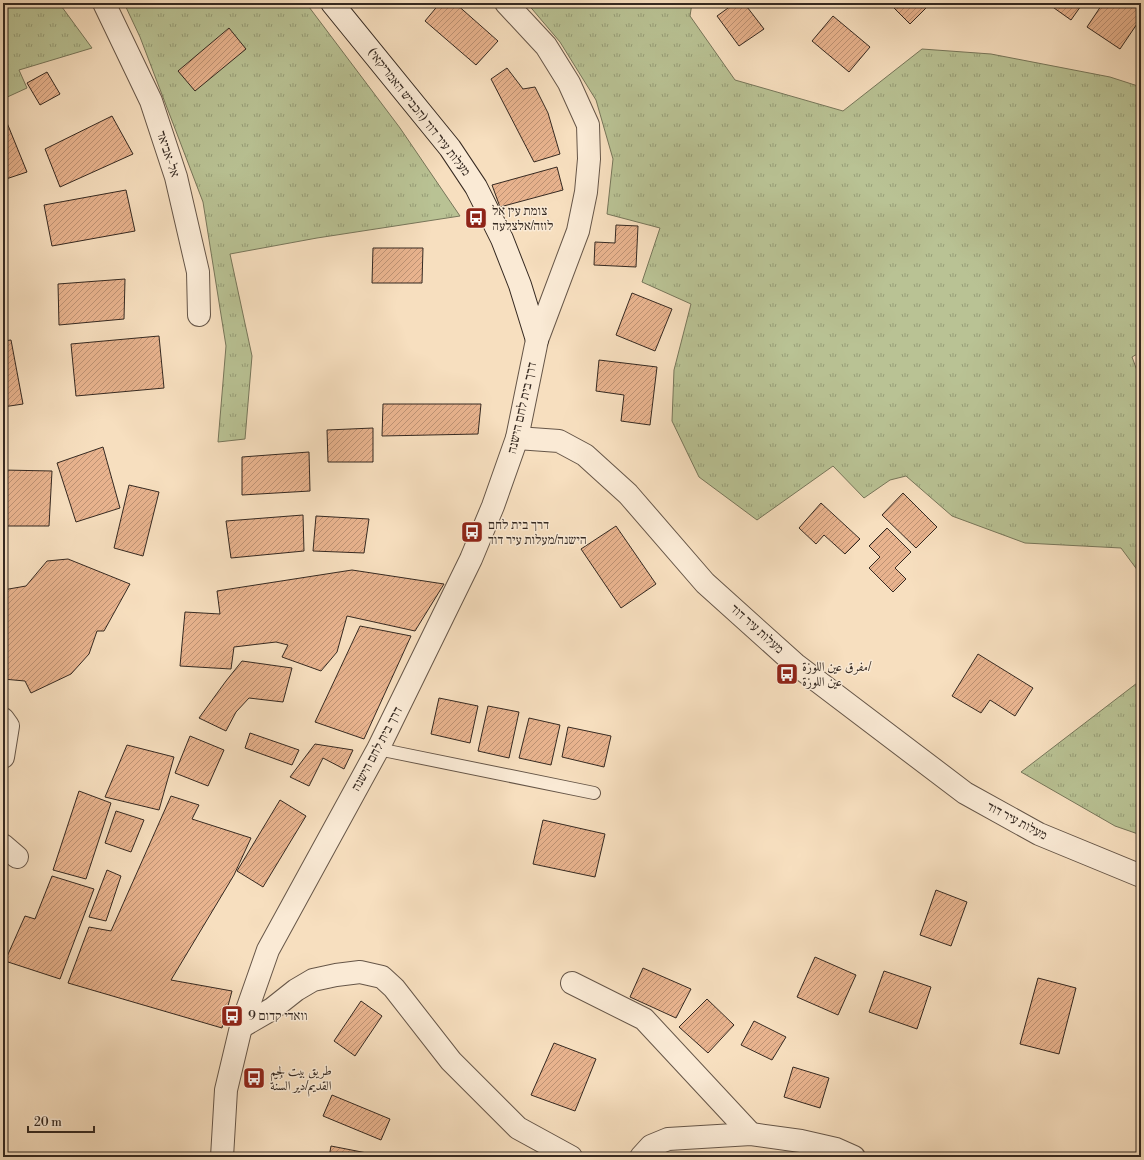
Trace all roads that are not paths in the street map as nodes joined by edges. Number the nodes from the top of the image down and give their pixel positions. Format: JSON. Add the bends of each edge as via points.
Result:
{"nodes":[{"id":1,"x":104,"y":3,"type":"edge"},
{"id":2,"x":332,"y":3,"type":"edge"},
{"id":3,"x":506,"y":3,"type":"edge"},
{"id":4,"x":199,"y":315,"type":"dead end"},
{"id":5,"x":537,"y":340,"type":"junction"},
{"id":6,"x":517,"y":438,"type":"junction"},
{"id":7,"x":3,"y":719,"type":"edge"},
{"id":8,"x":378,"y":749,"type":"junction"},
{"id":9,"x":3,"y":757,"type":"edge"},
{"id":10,"x":594,"y":793,"type":"dead end"},
{"id":11,"x":1141,"y":876,"type":"edge"},
{"id":12,"x":572,"y":983,"type":"dead end"},
{"id":13,"x":240,"y":1027,"type":"junction"},
{"id":14,"x":751,"y":1134,"type":"junction"},
{"id":15,"x":222,"y":1157,"type":"edge"},
{"id":16,"x":571,"y":1157,"type":"edge"},
{"id":17,"x":641,"y":1157,"type":"edge"},
{"id":18,"x":854,"y":1157,"type":"edge"}],
"edges":[{"from":1,"to":4,"type":"street","name":"אל-אביאד","via":[[150,101],[176,177],[198,272]]},
{"from":2,"to":5,"type":"street","name":"מעלות עיר דוד (הכביש האמריקאי)","via":[[450,148],[476,187],[502,239]]},
{"from":3,"to":5,"type":"street","name":"דרך בית לחם הישנה","via":[[546,46],[569,83],[588,125],[589,159],[586,192],[578,231]]},
{"from":5,"to":6,"type":"street","name":"דרך בית לחם הישנה"},
{"from":6,"to":8,"type":"street","name":"דרך בית לחם הישנה","via":[[471,560]]},
{"from":6,"to":11,"type":"street","name":"מעלות עיר דוד","via":[[559,442],[585,455],[628,494],[705,583],[795,664],[964,793],[1039,834]]},
{"from":7,"to":9,"type":"street","via":[[8,726]]},
{"from":8,"to":10,"type":"lane"},
{"from":8,"to":13,"type":"street","name":"דרך בית לחם הישנה","via":[[268,950]]},
{"from":12,"to":14,"type":"street","via":[[644,1019]]},
{"from":13,"to":15,"type":"street","name":"דרך בית לחם הישנה","via":[[226,1090]]},
{"from":13,"to":16,"type":"street","via":[[272,1009],[313,980],[360,972],[382,977],[394,988],[451,1061],[518,1128]]},
{"from":14,"to":17,"type":"street","via":[[668,1139],[651,1146]]},
{"from":14,"to":18,"type":"street","via":[[801,1141],[836,1149]]}]}
